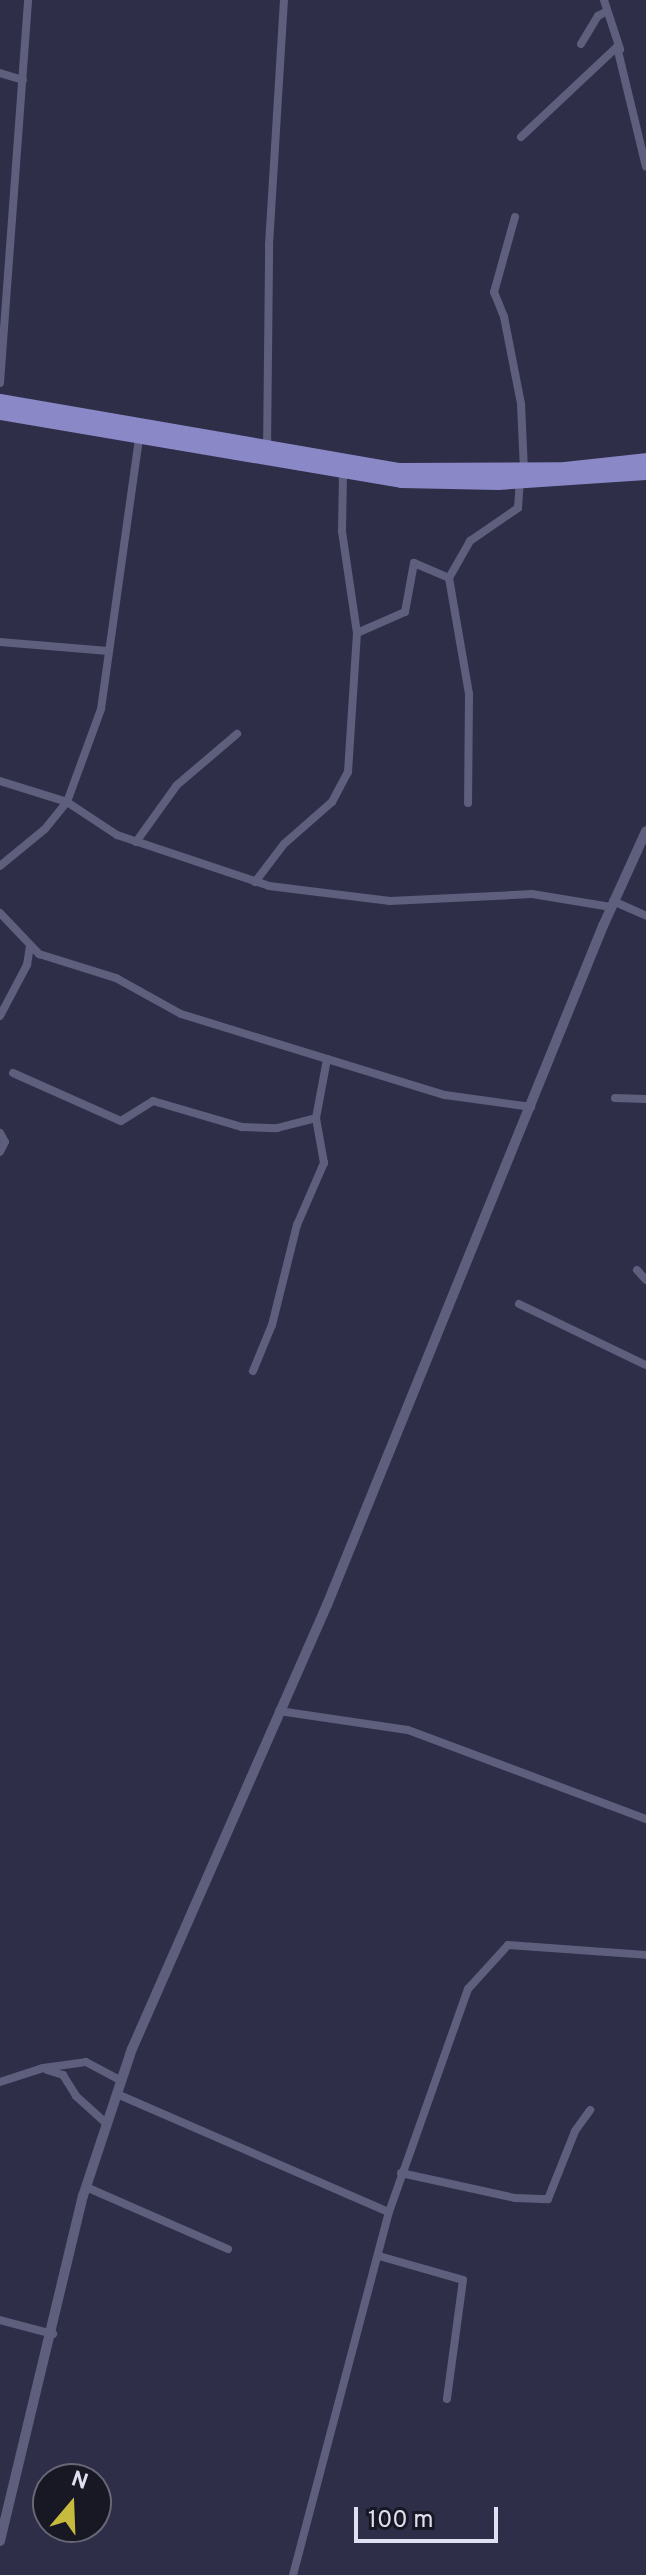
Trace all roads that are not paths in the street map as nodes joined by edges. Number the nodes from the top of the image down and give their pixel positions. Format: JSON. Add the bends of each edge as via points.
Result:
{"nodes":[{"id":1,"x":28,"y":0,"type":"edge"},
{"id":2,"x":284,"y":0,"type":"edge"},
{"id":3,"x":604,"y":0,"type":"edge"},
{"id":4,"x":607,"y":11,"type":"junction"},
{"id":5,"x":581,"y":44,"type":"dead end"},
{"id":6,"x":620,"y":49,"type":"junction"},
{"id":7,"x":0,"y":73,"type":"edge"},
{"id":8,"x":23,"y":80,"type":"junction"},
{"id":9,"x":521,"y":137,"type":"dead end"},
{"id":10,"x":646,"y":167,"type":"edge"},
{"id":11,"x":515,"y":217,"type":"dead end"},
{"id":12,"x":0,"y":383,"type":"edge"},
{"id":13,"x":0,"y":401,"type":"edge"},
{"id":14,"x":0,"y":413,"type":"edge"},
{"id":15,"x":139,"y":438,"type":"junction"},
{"id":16,"x":266,"y":456,"type":"junction"},
{"id":17,"x":646,"y":460,"type":"edge"},
{"id":18,"x":343,"y":473,"type":"junction"},
{"id":19,"x":646,"y":473,"type":"edge"},
{"id":20,"x":522,"y":476,"type":"junction"},
{"id":21,"x":449,"y":578,"type":"junction"},
{"id":22,"x":357,"y":633,"type":"junction"},
{"id":23,"x":0,"y":642,"type":"edge"},
{"id":24,"x":109,"y":651,"type":"junction"},
{"id":25,"x":237,"y":734,"type":"dead end"},
{"id":26,"x":0,"y":781,"type":"edge"},
{"id":27,"x":67,"y":802,"type":"junction"},
{"id":28,"x":468,"y":803,"type":"dead end"},
{"id":29,"x":646,"y":831,"type":"edge"},
{"id":30,"x":136,"y":842,"type":"junction"},
{"id":31,"x":0,"y":866,"type":"edge"},
{"id":32,"x":255,"y":882,"type":"junction"},
{"id":33,"x":612,"y":904,"type":"junction"},
{"id":34,"x":0,"y":913,"type":"edge"},
{"id":35,"x":646,"y":916,"type":"edge"},
{"id":36,"x":30,"y":947,"type":"junction"},
{"id":37,"x":40,"y":955,"type":"junction"},
{"id":38,"x":27,"y":965,"type":"junction"},
{"id":39,"x":0,"y":1016,"type":"edge"},
{"id":40,"x":327,"y":1059,"type":"junction"},
{"id":41,"x":13,"y":1073,"type":"dead end"},
{"id":42,"x":615,"y":1098,"type":"dead end"},
{"id":43,"x":646,"y":1099,"type":"edge"},
{"id":44,"x":531,"y":1107,"type":"junction"},
{"id":45,"x":316,"y":1118,"type":"junction"},
{"id":46,"x":0,"y":1133,"type":"edge"},
{"id":47,"x":0,"y":1152,"type":"edge"},
{"id":48,"x":637,"y":1270,"type":"dead end"},
{"id":49,"x":646,"y":1280,"type":"edge"},
{"id":50,"x":519,"y":1304,"type":"dead end"},
{"id":51,"x":646,"y":1365,"type":"edge"},
{"id":52,"x":253,"y":1371,"type":"dead end"},
{"id":53,"x":279,"y":1711,"type":"junction"},
{"id":54,"x":646,"y":1819,"type":"edge"},
{"id":55,"x":646,"y":1955,"type":"edge"},
{"id":56,"x":43,"y":2068,"type":"junction"},
{"id":57,"x":121,"y":2081,"type":"junction"},
{"id":58,"x":0,"y":2082,"type":"edge"},
{"id":59,"x":117,"y":2094,"type":"junction"},
{"id":60,"x":590,"y":2110,"type":"dead end"},
{"id":61,"x":107,"y":2124,"type":"junction"},
{"id":62,"x":401,"y":2173,"type":"junction"},
{"id":63,"x":86,"y":2187,"type":"junction"},
{"id":64,"x":389,"y":2212,"type":"junction"},
{"id":65,"x":228,"y":2249,"type":"dead end"},
{"id":66,"x":379,"y":2256,"type":"junction"},
{"id":67,"x":0,"y":2320,"type":"edge"},
{"id":68,"x":53,"y":2334,"type":"junction"},
{"id":69,"x":447,"y":2399,"type":"dead end"},
{"id":70,"x":0,"y":2541,"type":"edge"},
{"id":71,"x":293,"y":2575,"type":"edge"}],
"edges":[{"from":1,"to":8,"type":"street"},
{"from":2,"to":16,"type":"street","via":[[269,245]]},
{"from":3,"to":4,"type":"street"},
{"from":4,"to":5,"type":"street"},
{"from":4,"to":6,"type":"street"},
{"from":6,"to":9,"type":"street"},
{"from":6,"to":10,"type":"street"},
{"from":7,"to":8,"type":"street"},
{"from":8,"to":12,"type":"street"},
{"from":11,"to":20,"type":"street","via":[[494,292],[521,404]]},
{"from":13,"to":16,"type":"main road"},
{"from":14,"to":15,"type":"main road"},
{"from":15,"to":16,"type":"main road"},
{"from":15,"to":24,"type":"street"},
{"from":16,"to":18,"type":"main road"},
{"from":16,"to":20,"type":"main road"},
{"from":17,"to":20,"type":"main road"},
{"from":18,"to":20,"type":"main road","via":[[401,481]]},
{"from":18,"to":22,"type":"street","via":[[342,531]]},
{"from":19,"to":20,"type":"main road"},
{"from":20,"to":21,"type":"street","via":[[518,508],[463,548]]},
{"from":21,"to":22,"type":"street","via":[[414,563],[405,612]]},
{"from":21,"to":28,"type":"street","via":[[469,694]]},
{"from":22,"to":32,"type":"street","via":[[348,772],[332,802],[284,844]]},
{"from":23,"to":24,"type":"street"},
{"from":24,"to":27,"type":"street","via":[[101,709]]},
{"from":25,"to":30,"type":"street","via":[[177,785]]},
{"from":26,"to":27,"type":"street"},
{"from":27,"to":30,"type":"street"},
{"from":27,"to":31,"type":"street"},
{"from":29,"to":33,"type":"street"},
{"from":30,"to":32,"type":"street"},
{"from":32,"to":33,"type":"street","via":[[390,901],[532,894]]},
{"from":33,"to":35,"type":"street"},
{"from":33,"to":44,"type":"street"},
{"from":34,"to":36,"type":"street"},
{"from":36,"to":37,"type":"street"},
{"from":36,"to":38,"type":"street"},
{"from":37,"to":38,"type":"street"},
{"from":37,"to":40,"type":"street","via":[[116,978],[181,1014]]},
{"from":38,"to":39,"type":"street"},
{"from":40,"to":44,"type":"street","via":[[445,1095]]},
{"from":40,"to":45,"type":"street"},
{"from":41,"to":45,"type":"street","via":[[121,1121],[153,1101],[242,1127],[277,1128]]},
{"from":42,"to":43,"type":"street"},
{"from":44,"to":53,"type":"street"},
{"from":45,"to":52,"type":"street","via":[[324,1163],[297,1225],[272,1325]]},
{"from":46,"to":47,"type":"street","via":[[5,1142]]},
{"from":48,"to":49,"type":"street"},
{"from":50,"to":51,"type":"street"},
{"from":53,"to":54,"type":"street","via":[[408,1730]]},
{"from":53,"to":57,"type":"street"},
{"from":55,"to":62,"type":"street","via":[[508,1945],[461,2003]]},
{"from":56,"to":57,"type":"street","via":[[86,2062]]},
{"from":56,"to":58,"type":"street"},
{"from":56,"to":61,"type":"street","via":[[63,2075],[76,2096]]},
{"from":57,"to":59,"type":"street"},
{"from":59,"to":61,"type":"street"},
{"from":59,"to":64,"type":"street"},
{"from":60,"to":62,"type":"street","via":[[575,2131],[548,2199],[515,2198]]},
{"from":61,"to":63,"type":"street"},
{"from":62,"to":64,"type":"street"},
{"from":63,"to":65,"type":"street"},
{"from":63,"to":68,"type":"street"},
{"from":64,"to":66,"type":"street"},
{"from":66,"to":69,"type":"street","via":[[463,2280]]},
{"from":66,"to":71,"type":"street"},
{"from":67,"to":68,"type":"street"},
{"from":68,"to":70,"type":"street"}]}
